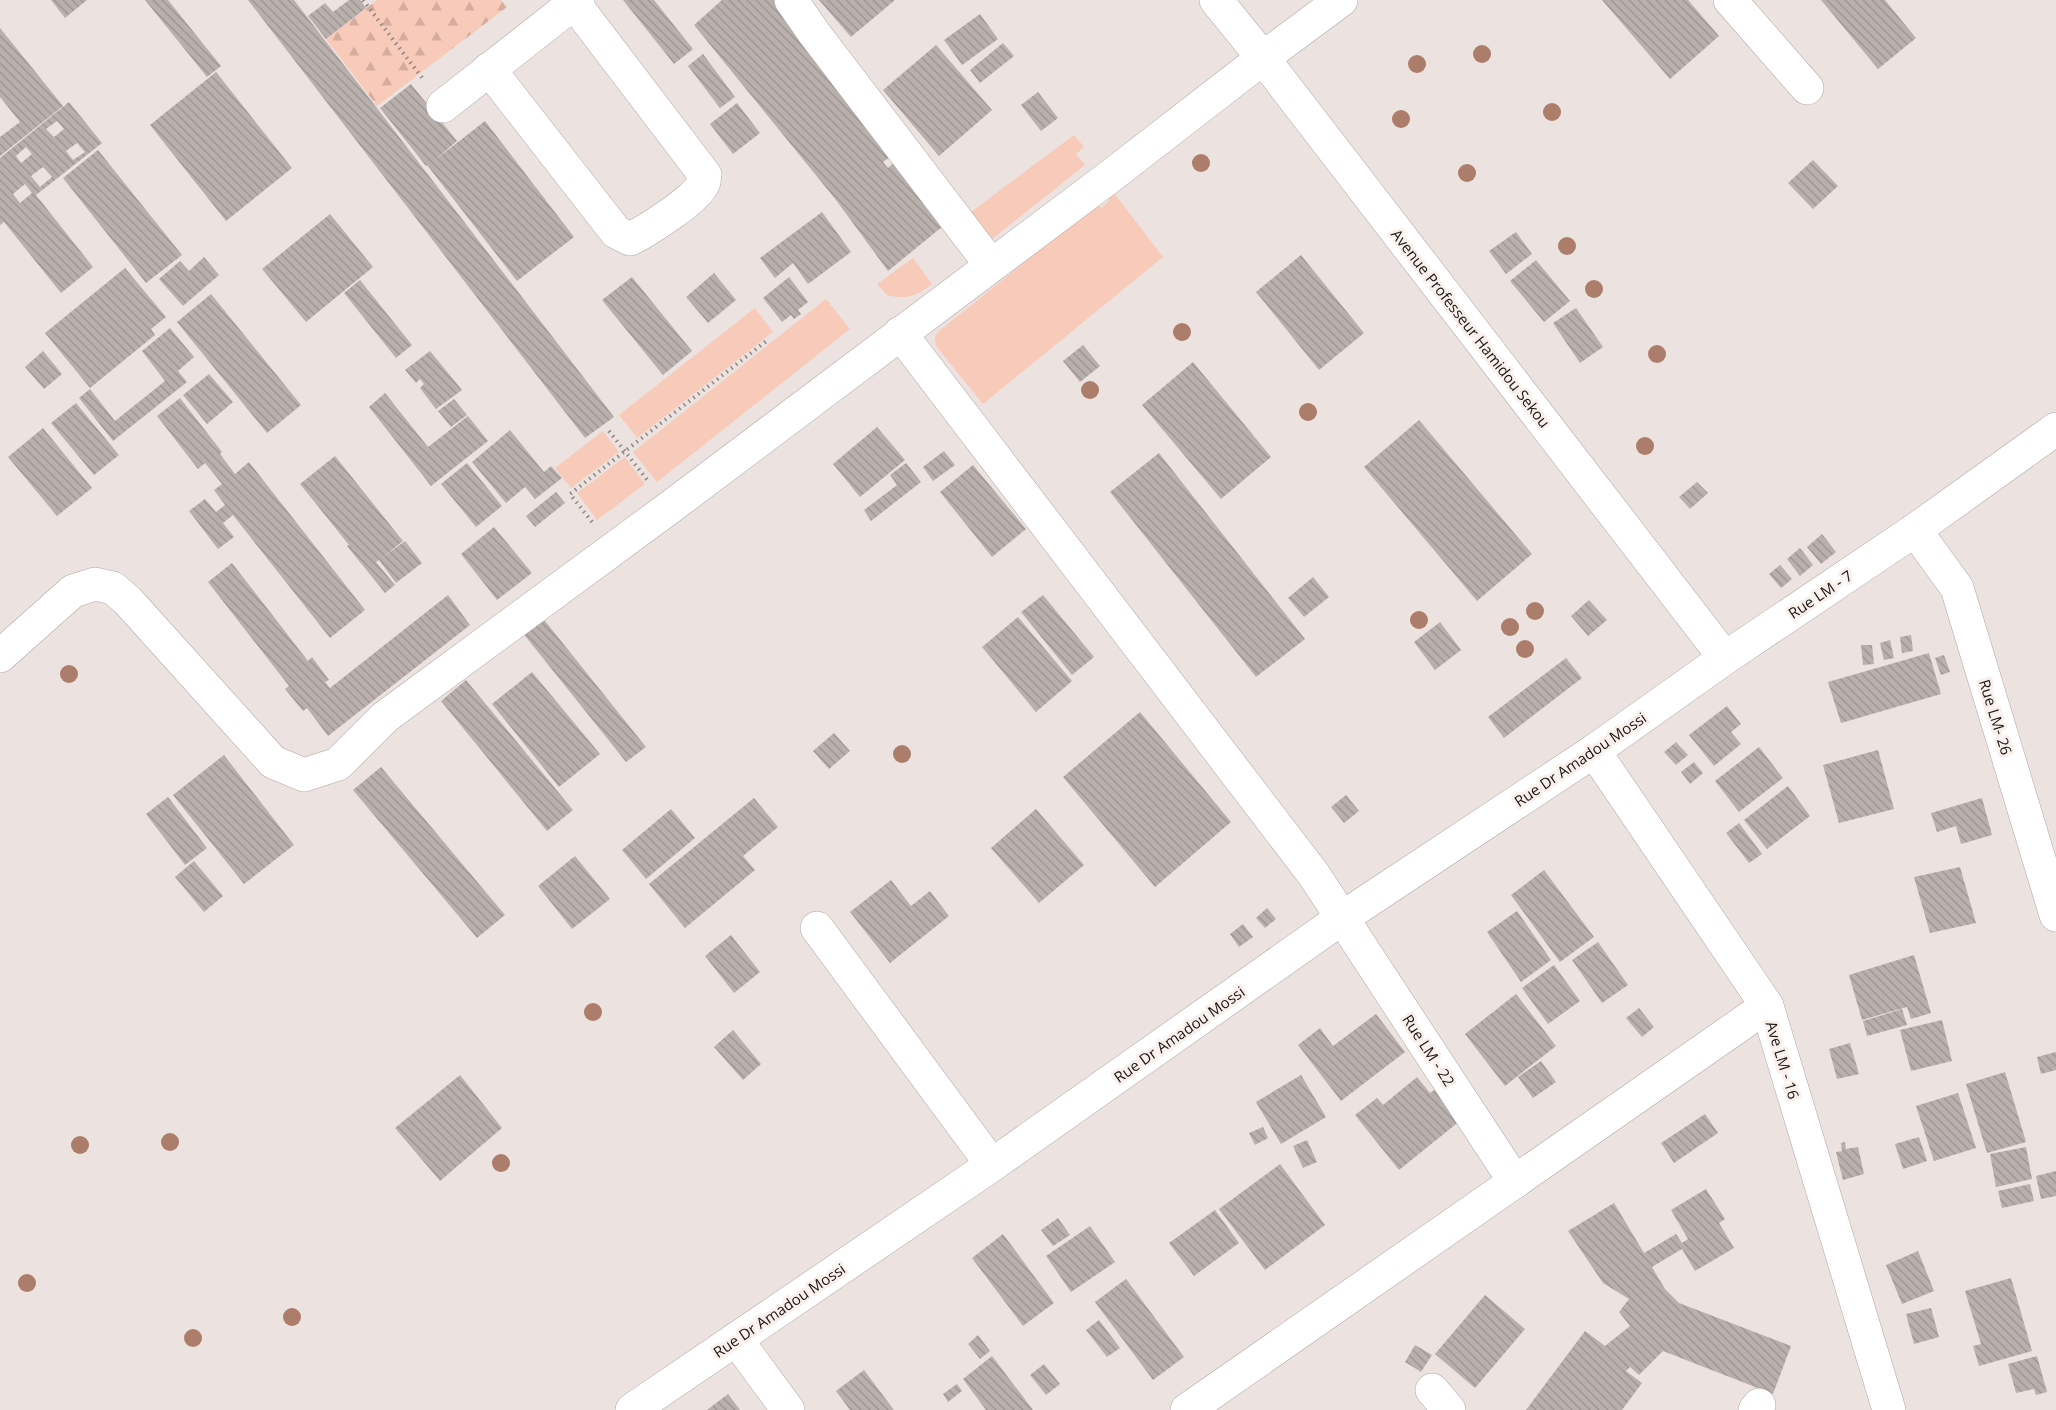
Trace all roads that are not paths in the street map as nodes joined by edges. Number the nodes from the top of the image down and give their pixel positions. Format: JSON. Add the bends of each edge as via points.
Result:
{"nodes":[{"id":1,"x":792,"y":0,"type":"edge"},
{"id":2,"x":1216,"y":0,"type":"edge"},
{"id":3,"x":1341,"y":0,"type":"edge"},
{"id":4,"x":1730,"y":0,"type":"edge"},
{"id":5,"x":576,"y":2,"type":"edge"},
{"id":6,"x":1263,"y":58,"type":"junction"},
{"id":7,"x":489,"y":69,"type":"junction"},
{"id":8,"x":1807,"y":88,"type":"dead end"},
{"id":9,"x":443,"y":106,"type":"road end"},
{"id":10,"x":991,"y":265,"type":"junction"},
{"id":11,"x":900,"y":333,"type":"junction"},
{"id":12,"x":2056,"y":429,"type":"edge"},
{"id":13,"x":1915,"y":530,"type":"junction"},
{"id":14,"x":0,"y":656,"type":"edge"},
{"id":15,"x":1725,"y":658,"type":"junction"},
{"id":16,"x":1594,"y":751,"type":"junction"},
{"id":17,"x":2056,"y":915,"type":"edge"},
{"id":18,"x":1342,"y":918,"type":"junction"},
{"id":19,"x":817,"y":928,"type":"dead end"},
{"id":20,"x":1767,"y":1006,"type":"junction"},
{"id":21,"x":992,"y":1165,"type":"junction"},
{"id":22,"x":1515,"y":1182,"type":"junction"},
{"id":23,"x":736,"y":1339,"type":"junction"},
{"id":24,"x":632,"y":1410,"type":"edge"},
{"id":25,"x":788,"y":1410,"type":"edge"},
{"id":26,"x":1187,"y":1410,"type":"edge"},
{"id":27,"x":1888,"y":1410,"type":"edge"}],
"edges":[{"from":1,"to":10,"type":"street"},
{"from":2,"to":6,"type":"street","name":"Avenue Professeur Hamidou Sekou"},
{"from":3,"to":6,"type":"street"},
{"from":4,"to":8,"type":"street"},
{"from":5,"to":7,"type":"street"},
{"from":5,"to":7,"type":"street","via":[[705,175],[703,185],[693,197],[646,232],[630,239],[616,232]]},
{"from":6,"to":10,"type":"street"},
{"from":6,"to":15,"type":"street","name":"Avenue Professeur Hamidou Sekou"},
{"from":7,"to":9,"type":"street"},
{"from":10,"to":11,"type":"street"},
{"from":11,"to":14,"type":"street","via":[[385,717],[338,764],[304,775],[273,762],[113,588],[95,584],[73,591]]},
{"from":11,"to":18,"type":"street","name":"Rue LM - 22","via":[[1314,875]]},
{"from":12,"to":13,"type":"street","name":"Rue LM - 7"},
{"from":13,"to":15,"type":"street","name":"Rue LM - 7"},
{"from":13,"to":17,"type":"street","name":"Rue LM- 26","via":[[1957,588]]},
{"from":15,"to":16,"type":"street","name":"Rue Dr Amadou Mossi"},
{"from":16,"to":18,"type":"street","name":"Rue Dr Amadou Mossi"},
{"from":16,"to":20,"type":"street","name":"Ave LM - 16"},
{"from":18,"to":21,"type":"street","name":"Rue Dr Amadou Mossi"},
{"from":18,"to":22,"type":"street","name":"Rue LM - 22"},
{"from":19,"to":21,"type":"street"},
{"from":20,"to":22,"type":"street"},
{"from":20,"to":27,"type":"street","name":"Ave LM - 16"},
{"from":21,"to":23,"type":"street","name":"Rue Dr Amadou Mossi"},
{"from":22,"to":26,"type":"street"},
{"from":23,"to":24,"type":"street","name":"Rue Dr Amadou Mossi"},
{"from":23,"to":25,"type":"street"}]}
